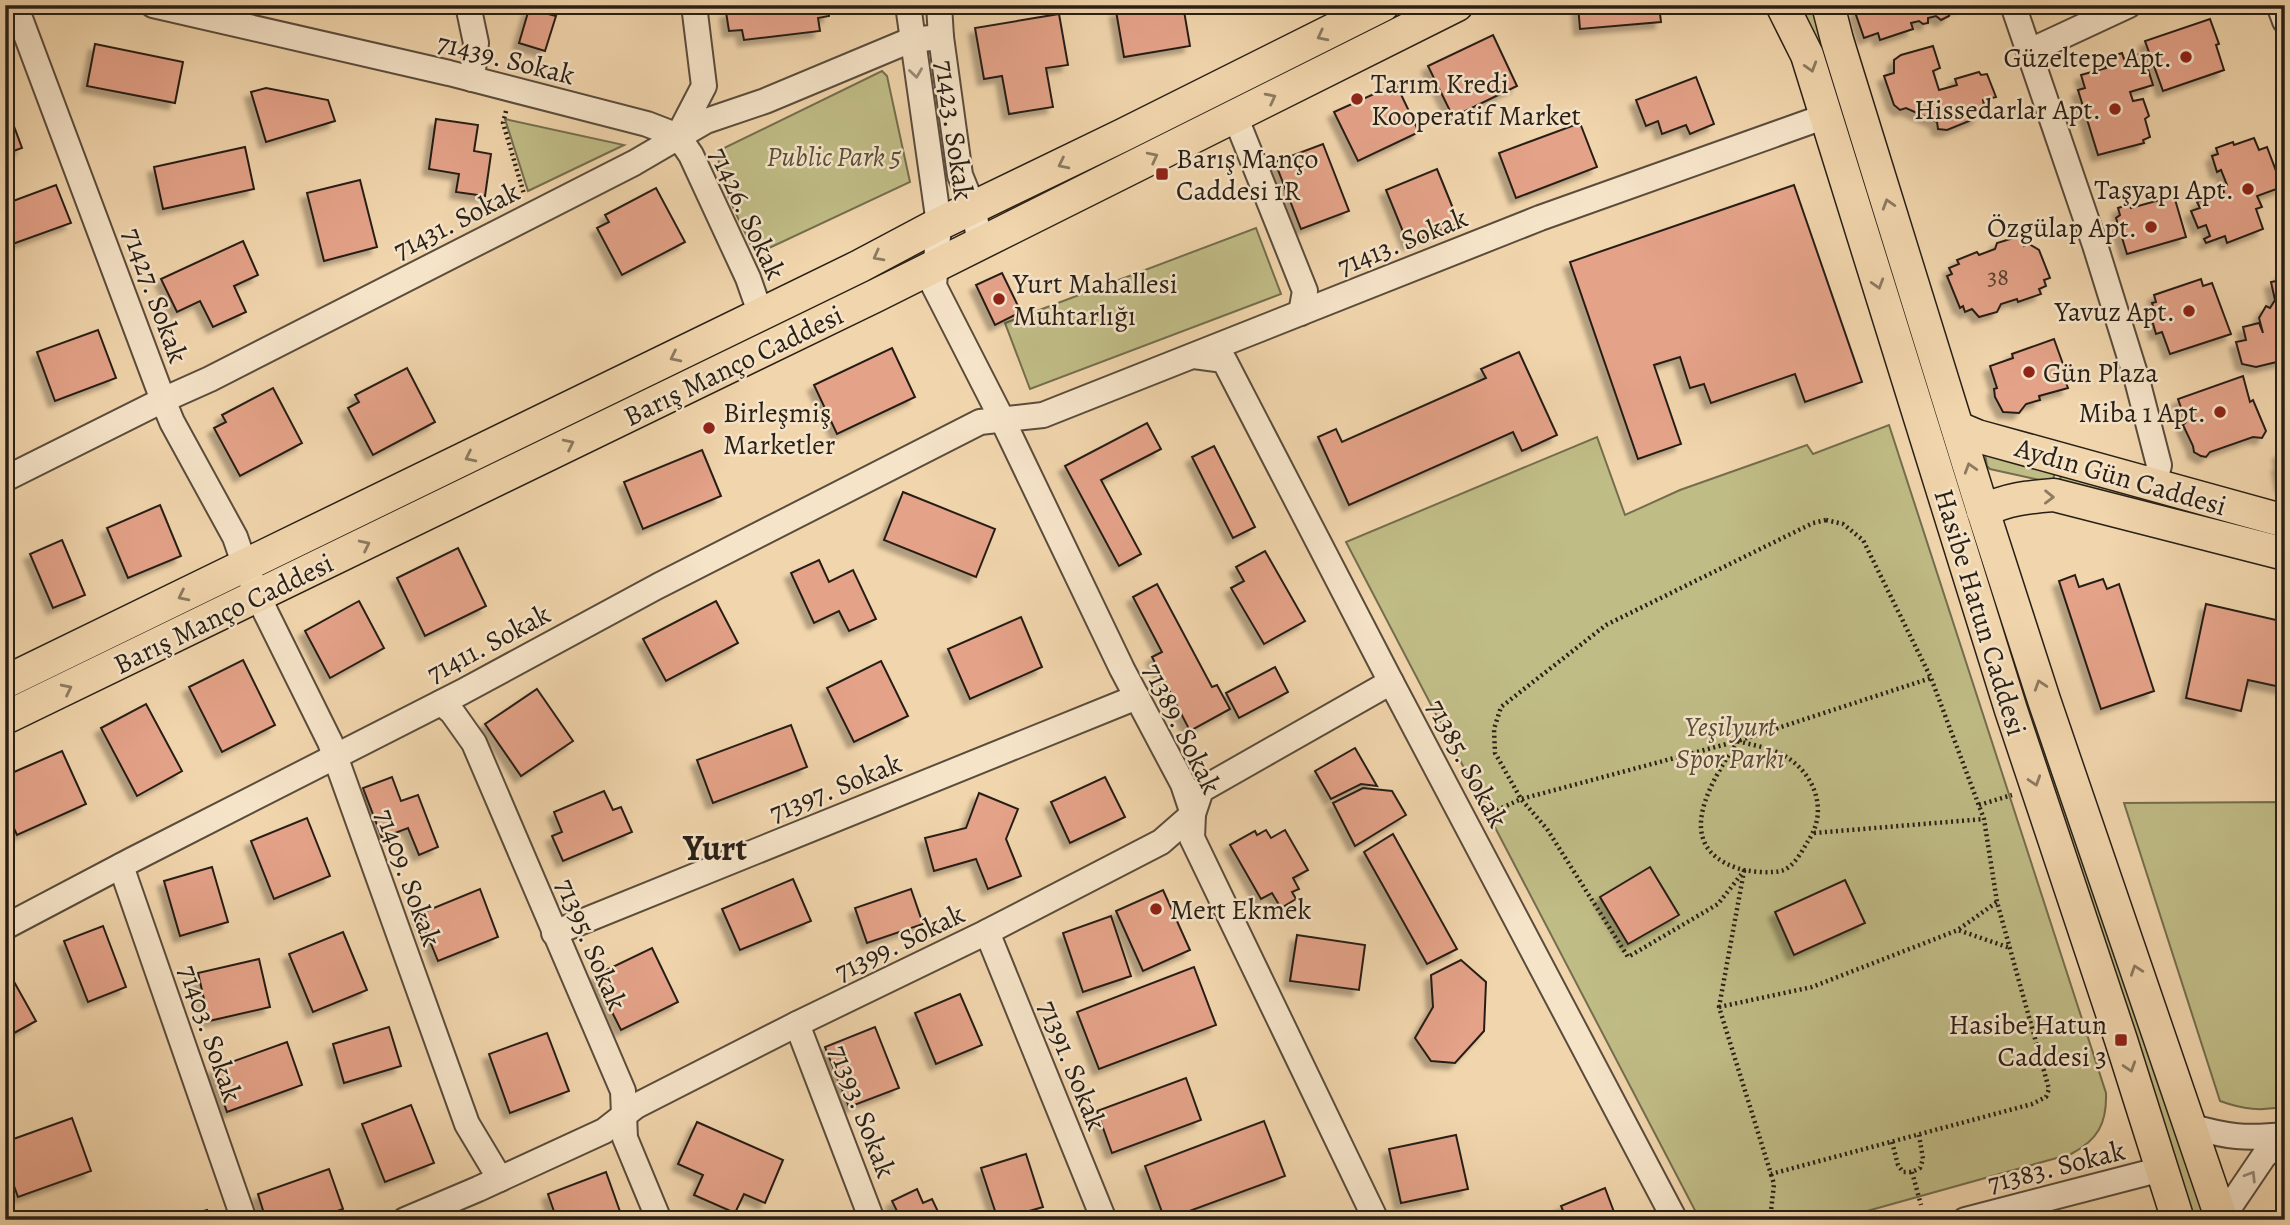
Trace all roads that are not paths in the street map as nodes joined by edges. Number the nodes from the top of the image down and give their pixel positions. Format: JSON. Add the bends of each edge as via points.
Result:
{"nodes":[{"id":1,"x":15,"y":5,"type":"edge"},
{"id":2,"x":152,"y":5,"type":"edge"},
{"id":3,"x":468,"y":5,"type":"edge"},
{"id":4,"x":694,"y":5,"type":"edge"},
{"id":5,"x":908,"y":5,"type":"edge"},
{"id":6,"x":939,"y":5,"type":"edge"},
{"id":7,"x":1383,"y":5,"type":"edge"},
{"id":8,"x":1457,"y":5,"type":"edge"},
{"id":9,"x":1782,"y":5,"type":"edge"},
{"id":10,"x":1828,"y":5,"type":"edge"},
{"id":11,"x":2013,"y":5,"type":"edge"},
{"id":12,"x":2129,"y":5,"type":"edge"},
{"id":13,"x":2279,"y":5,"type":"edge"},
{"id":14,"x":255,"y":16,"type":"edge"},
{"id":15,"x":2285,"y":20,"type":"edge"},
{"id":16,"x":941,"y":37,"type":"junction"},
{"id":17,"x":911,"y":40,"type":"junction"},
{"id":18,"x":2030,"y":51,"type":"junction"},
{"id":19,"x":472,"y":79,"type":"junction"},
{"id":20,"x":1235,"y":116,"type":"junction"},
{"id":21,"x":1826,"y":116,"type":"junction"},
{"id":22,"x":678,"y":136,"type":"junction"},
{"id":23,"x":962,"y":227,"type":"junction"},
{"id":24,"x":936,"y":264,"type":"junction"},
{"id":25,"x":1301,"y":313,"type":"junction"},
{"id":26,"x":761,"y":315,"type":"junction"},
{"id":27,"x":1194,"y":356,"type":"junction"},
{"id":28,"x":163,"y":400,"type":"junction"},
{"id":29,"x":1002,"y":419,"type":"junction"},
{"id":30,"x":1958,"y":428,"type":"junction"},
{"id":31,"x":5,"y":479,"type":"edge"},
{"id":32,"x":2154,"y":485,"type":"junction"},
{"id":33,"x":1983,"y":511,"type":"junction"},
{"id":34,"x":2285,"y":521,"type":"edge"},
{"id":35,"x":2285,"y":554,"type":"edge"},
{"id":36,"x":244,"y":566,"type":"junction"},
{"id":37,"x":259,"y":596,"type":"junction"},
{"id":38,"x":5,"y":681,"type":"edge"},
{"id":39,"x":1391,"y":682,"type":"junction"},
{"id":40,"x":1137,"y":697,"type":"junction"},
{"id":41,"x":441,"y":703,"type":"junction"},
{"id":42,"x":5,"y":718,"type":"edge"},
{"id":43,"x":335,"y":757,"type":"junction"},
{"id":44,"x":1194,"y":814,"type":"junction"},
{"id":45,"x":121,"y":866,"type":"junction"},
{"id":46,"x":5,"y":927,"type":"edge"},
{"id":47,"x":988,"y":932,"type":"junction"},
{"id":48,"x":554,"y":933,"type":"junction"},
{"id":49,"x":797,"y":1024,"type":"junction"},
{"id":50,"x":624,"y":1115,"type":"junction"},
{"id":51,"x":2189,"y":1126,"type":"junction"},
{"id":52,"x":2285,"y":1136,"type":"edge"},
{"id":53,"x":2162,"y":1169,"type":"junction"},
{"id":54,"x":500,"y":1179,"type":"junction"},
{"id":55,"x":2222,"y":1219,"type":"edge"},
{"id":56,"x":244,"y":1220,"type":"edge"},
{"id":57,"x":405,"y":1220,"type":"edge"},
{"id":58,"x":659,"y":1220,"type":"edge"},
{"id":59,"x":872,"y":1220,"type":"edge"},
{"id":60,"x":1104,"y":1220,"type":"edge"},
{"id":61,"x":1376,"y":1220,"type":"edge"},
{"id":62,"x":1675,"y":1220,"type":"edge"},
{"id":63,"x":1965,"y":1220,"type":"edge"},
{"id":64,"x":2178,"y":1220,"type":"edge"}],
"edges":[{"from":1,"to":28,"type":"street","name":"71427. Sokak"},
{"from":2,"to":14,"type":"street","name":"71439. Sokak"},
{"from":3,"to":19,"type":"street","via":[[476,43]]},
{"from":4,"to":22,"type":"street","via":[[704,86]]},
{"from":5,"to":17,"type":"street","name":"71423. Sokak"},
{"from":6,"to":16,"type":"street","name":"71423. Sokak"},
{"from":7,"to":23,"type":"main road","name":"Barış Manço Caddesi","one_way":true,"via":[[1160,117]]},
{"from":20,"to":8,"type":"main road","name":"Barış Manço Caddesi","one_way":true},
{"from":9,"to":21,"type":"main road","name":"Hasibe Hatun Caddesi","one_way":true,"via":[[1807,55]]},
{"from":30,"to":10,"type":"main road","name":"Hasibe Hatun Caddesi","one_way":true},
{"from":11,"to":18,"type":"street"},
{"from":12,"to":18,"type":"street"},
{"from":13,"to":15,"type":"street"},
{"from":14,"to":19,"type":"street","name":"71439. Sokak"},
{"from":16,"to":17,"type":"street","name":"71431. Sokak"},
{"from":16,"to":23,"type":"street","name":"71423. Sokak","via":[[960,175]]},
{"from":17,"to":22,"type":"street","name":"71431. Sokak"},
{"from":17,"to":23,"type":"street","name":"71423. Sokak","one_way":true},
{"from":18,"to":32,"type":"street","via":[[2137,380],[2159,465]]},
{"from":19,"to":22,"type":"street","name":"71439. Sokak"},
{"from":23,"to":20,"type":"main road","name":"Barış Manço Caddesi","one_way":true},
{"from":20,"to":25,"type":"street","via":[[1305,291]]},
{"from":21,"to":25,"type":"street","name":"71413. Sokak","via":[[1541,218]]},
{"from":21,"to":53,"type":"main road","name":"Hasibe Hatun Caddesi","one_way":true,"via":[[2011,710]]},
{"from":22,"to":26,"type":"street","name":"71426. Sokak","via":[[697,167]]},
{"from":22,"to":28,"type":"street","name":"71431. Sokak","via":[[634,163]]},
{"from":23,"to":24,"type":"main road","name":"Barış Manço Caddesi"},
{"from":23,"to":24,"type":"street","name":"71423. Sokak"},
{"from":23,"to":26,"type":"main road","name":"Barış Manço Caddesi","one_way":true,"via":[[860,266]]},
{"from":24,"to":29,"type":"street","name":"71389. Sokak","via":[[934,286]]},
{"from":37,"to":24,"type":"main road","name":"Barış Manço Caddesi","one_way":true},
{"from":25,"to":27,"type":"street","name":"71413. Sokak"},
{"from":26,"to":36,"type":"main road","name":"Barış Manço Caddesi","one_way":true},
{"from":27,"to":29,"type":"street","name":"71413. Sokak","via":[[1043,415]]},
{"from":27,"to":39,"type":"street","name":"71385. Sokak","via":[[1224,360]]},
{"from":28,"to":31,"type":"street","name":"71431. Sokak"},
{"from":28,"to":36,"type":"street","name":"71427. Sokak","via":[[235,537]]},
{"from":29,"to":40,"type":"street","name":"71389. Sokak"},
{"from":29,"to":41,"type":"street","name":"71411. Sokak","via":[[980,422]]},
{"from":30,"to":32,"type":"main road","name":"Aydın Gün Caddesi"},
{"from":33,"to":30,"type":"main road","name":"Hasibe Hatun Caddesi","one_way":true},
{"from":32,"to":34,"type":"main road","name":"Aydın Gün Caddesi"},
{"from":33,"to":35,"type":"main road","name":"Aydın Gün Caddesi","one_way":true,"via":[[2021,497],[2054,495]]},
{"from":51,"to":33,"type":"main road","name":"Hasibe Hatun Caddesi","one_way":true},
{"from":36,"to":37,"type":"street","name":"71427. Sokak"},
{"from":36,"to":38,"type":"main road","name":"Barış Manço Caddesi","one_way":true},
{"from":42,"to":37,"type":"main road","name":"Barış Manço Caddesi","one_way":true},
{"from":37,"to":43,"type":"street","name":"71409. Sokak"},
{"from":39,"to":44,"type":"street","name":"71399. Sokak","via":[[1201,790]]},
{"from":39,"to":62,"type":"street","name":"71385. Sokak"},
{"from":40,"to":44,"type":"street","name":"71389. Sokak"},
{"from":40,"to":48,"type":"street","name":"71397. Sokak"},
{"from":41,"to":43,"type":"street","name":"71411. Sokak"},
{"from":41,"to":48,"type":"street","name":"71395. Sokak","via":[[474,743]]},
{"from":43,"to":45,"type":"street","name":"71411. Sokak"},
{"from":43,"to":54,"type":"street","name":"71409. Sokak","via":[[467,1124]]},
{"from":44,"to":47,"type":"street","name":"71399. Sokak","via":[[1161,842]]},
{"from":44,"to":61,"type":"street","name":"71389. Sokak","via":[[1192,838]]},
{"from":45,"to":46,"type":"street","name":"71411. Sokak"},
{"from":45,"to":56,"type":"street","name":"71403. Sokak"},
{"from":47,"to":49,"type":"street","name":"71399. Sokak"},
{"from":47,"to":60,"type":"street","name":"71391. Sokak"},
{"from":48,"to":50,"type":"street","name":"71395. Sokak","via":[[623,1091]]},
{"from":49,"to":50,"type":"street","name":"71399. Sokak"},
{"from":49,"to":59,"type":"street","name":"71393. Sokak"},
{"from":50,"to":54,"type":"street","name":"71399. Sokak","via":[[604,1130]]},
{"from":50,"to":58,"type":"street","name":"71395. Sokak","via":[[625,1138]]},
{"from":51,"to":52,"type":"street","via":[[2225,1136]]},
{"from":51,"to":55,"type":"main road","name":"Hasibe Hatun Caddesi"},
{"from":55,"to":52,"type":"street","one_way":true,"via":[[2264,1156]]},
{"from":53,"to":63,"type":"street","name":"71383. Sokak"},
{"from":53,"to":64,"type":"main road","name":"Hasibe Hatun Caddesi"},
{"from":54,"to":57,"type":"street","name":"71399. Sokak"}]}
